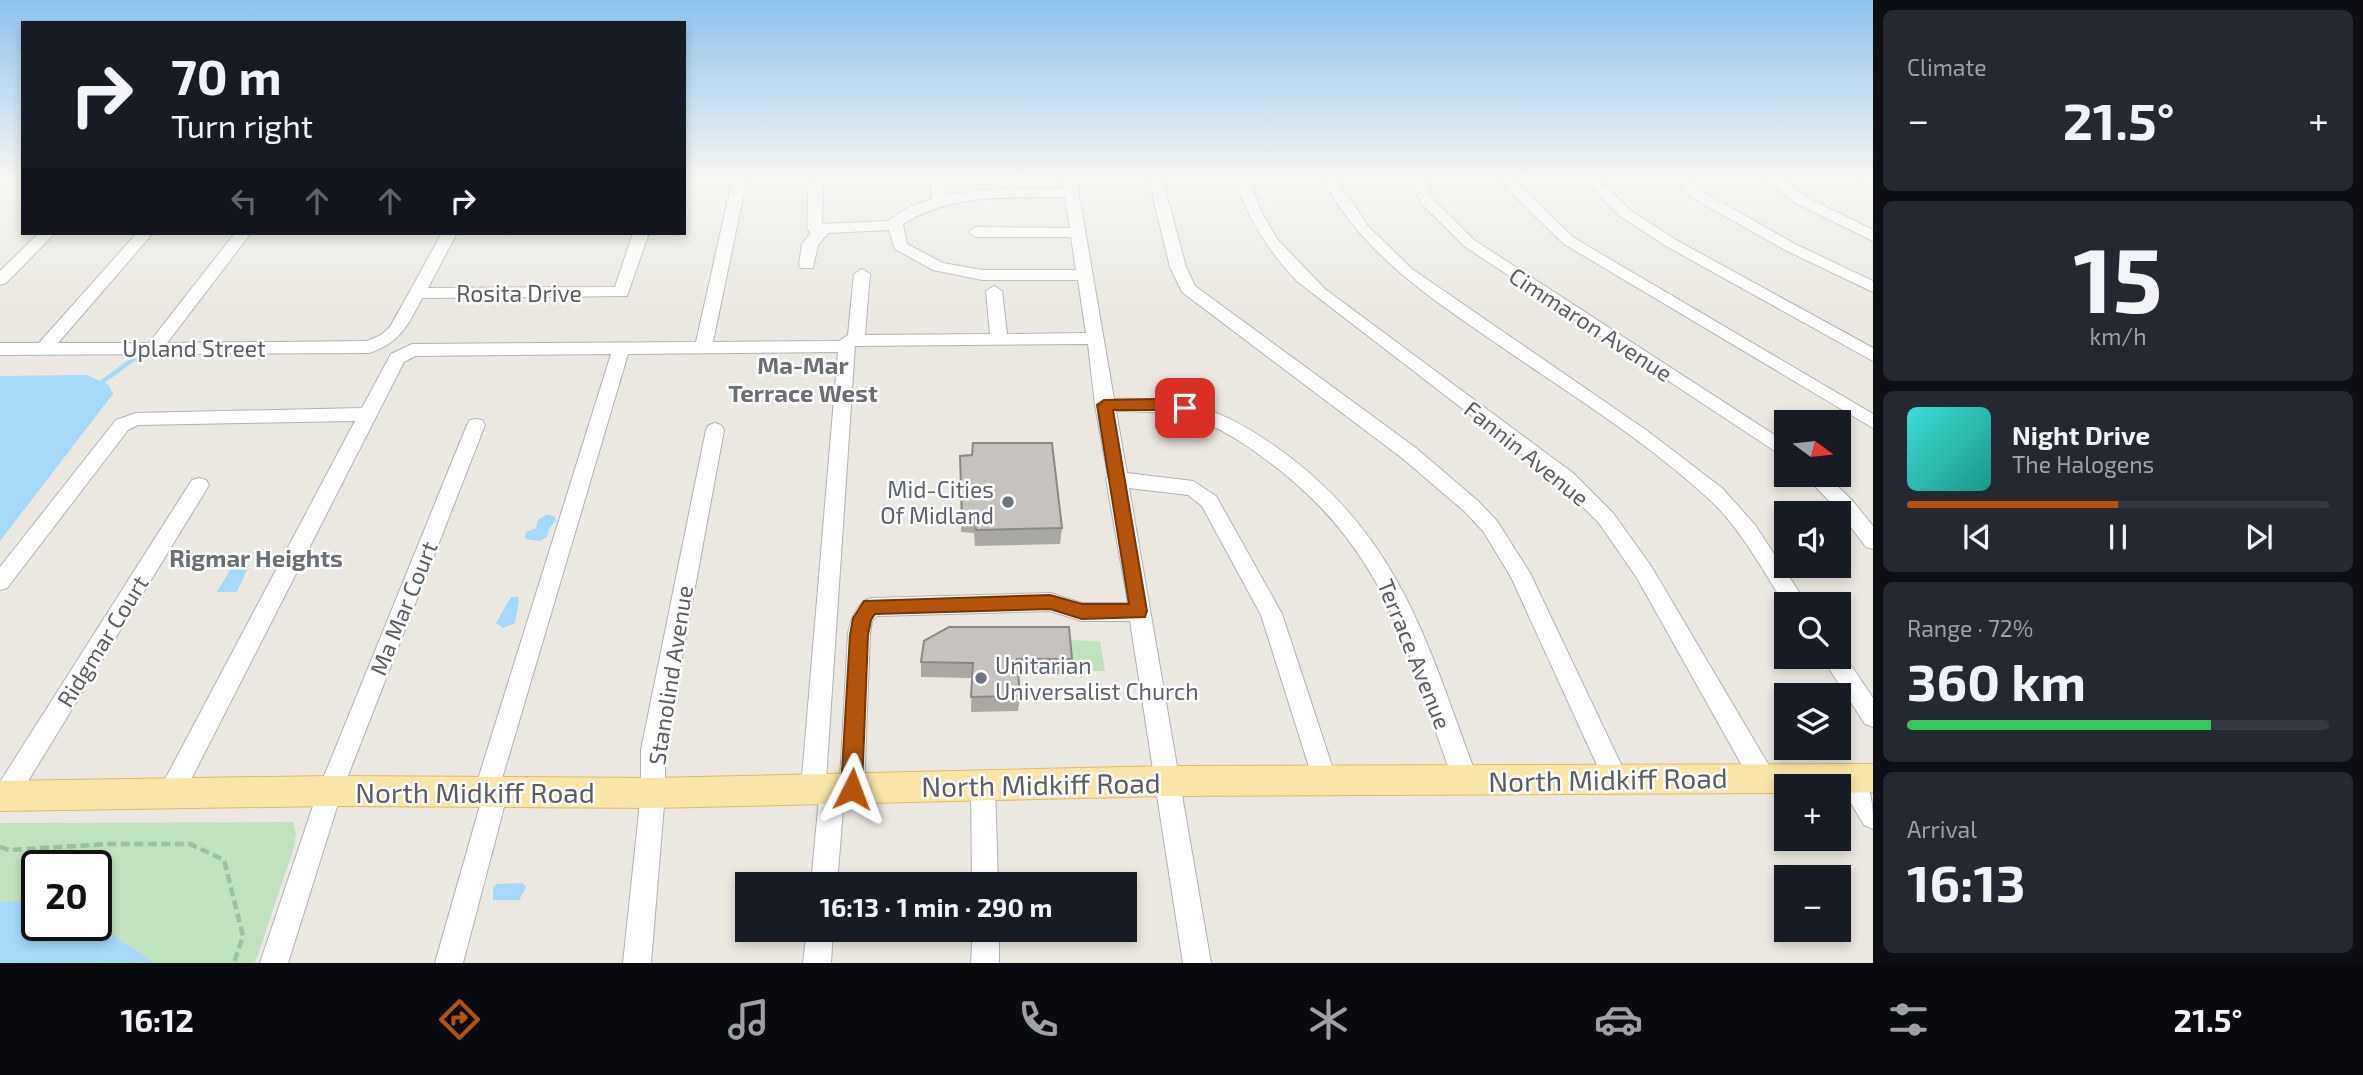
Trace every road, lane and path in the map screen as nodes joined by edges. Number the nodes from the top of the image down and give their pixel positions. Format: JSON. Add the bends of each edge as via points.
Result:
{"nodes":[{"id":1,"x":730,"y":222,"type":"edge"},
{"id":2,"x":814,"y":222,"type":"edge"},
{"id":3,"x":895,"y":222,"type":"edge"},
{"id":4,"x":1076,"y":222,"type":"edge"},
{"id":5,"x":1166,"y":222,"type":"edge"},
{"id":6,"x":1258,"y":222,"type":"edge"},
{"id":7,"x":1358,"y":222,"type":"edge"},
{"id":8,"x":1448,"y":222,"type":"edge"},
{"id":9,"x":1549,"y":222,"type":"edge"},
{"id":10,"x":1639,"y":222,"type":"edge"},
{"id":11,"x":1746,"y":222,"type":"edge"},
{"id":12,"x":1844,"y":222,"type":"edge"},
{"id":13,"x":895,"y":225,"type":"junction"},
{"id":14,"x":822,"y":229,"type":"junction"},
{"id":15,"x":976,"y":232,"type":"dead end"},
{"id":16,"x":1078,"y":233,"type":"junction"},
{"id":17,"x":45,"y":235,"type":"edge"},
{"id":18,"x":143,"y":235,"type":"edge"},
{"id":19,"x":241,"y":235,"type":"edge"},
{"id":20,"x":448,"y":235,"type":"edge"},
{"id":21,"x":640,"y":235,"type":"edge"},
{"id":22,"x":1873,"y":236,"type":"edge"},
{"id":23,"x":807,"y":265,"type":"dead end"},
{"id":24,"x":862,"y":274,"type":"dead end"},
{"id":25,"x":1085,"y":275,"type":"junction"},
{"id":26,"x":0,"y":280,"type":"edge"},
{"id":27,"x":1873,"y":287,"type":"edge"},
{"id":28,"x":994,"y":291,"type":"dead end"},
{"id":29,"x":417,"y":293,"type":"junction"},
{"id":30,"x":999,"y":338,"type":"junction"},
{"id":31,"x":1094,"y":338,"type":"junction"},
{"id":32,"x":851,"y":343,"type":"junction"},
{"id":33,"x":154,"y":348,"type":"junction"},
{"id":34,"x":703,"y":348,"type":"junction"},
{"id":35,"x":0,"y":349,"type":"edge"},
{"id":36,"x":43,"y":349,"type":"junction"},
{"id":37,"x":621,"y":349,"type":"junction"},
{"id":38,"x":1873,"y":355,"type":"edge"},
{"id":39,"x":1104,"y":405,"type":"junction"},
{"id":40,"x":368,"y":414,"type":"junction"},
{"id":41,"x":1873,"y":422,"type":"edge"},
{"id":42,"x":476,"y":425,"type":"dead end"},
{"id":43,"x":715,"y":430,"type":"dead end"},
{"id":44,"x":1774,"y":443,"type":"edge"},
{"id":45,"x":1116,"y":479,"type":"junction"},
{"id":46,"x":199,"y":485,"type":"dead end"},
{"id":47,"x":1826,"y":487,"type":"edge"},
{"id":48,"x":1873,"y":541,"type":"edge"},
{"id":49,"x":0,"y":582,"type":"edge"},
{"id":50,"x":1788,"y":592,"type":"edge"},
{"id":51,"x":1139,"y":611,"type":"junction"},
{"id":52,"x":1841,"y":669,"type":"edge"},
{"id":53,"x":1873,"y":717,"type":"edge"},
{"id":54,"x":1762,"y":777,"type":"junction"},
{"id":55,"x":1861,"y":778,"type":"edge"},
{"id":56,"x":1616,"y":779,"type":"junction"},
{"id":57,"x":1466,"y":780,"type":"junction"},
{"id":58,"x":1167,"y":781,"type":"junction"},
{"id":59,"x":1325,"y":781,"type":"junction"},
{"id":60,"x":983,"y":785,"type":"junction"},
{"id":61,"x":832,"y":789,"type":"junction"},
{"id":62,"x":330,"y":791,"type":"junction"},
{"id":63,"x":491,"y":792,"type":"junction"},
{"id":64,"x":171,"y":793,"type":"junction"},
{"id":65,"x":653,"y":793,"type":"junction"},
{"id":66,"x":3,"y":796,"type":"edge"},
{"id":67,"x":1873,"y":817,"type":"edge"},
{"id":68,"x":0,"y":847,"type":"edge"},
{"id":69,"x":825,"y":872,"type":"edge"},
{"id":70,"x":985,"y":872,"type":"edge"},
{"id":71,"x":819,"y":942,"type":"edge"},
{"id":72,"x":986,"y":942,"type":"edge"},
{"id":73,"x":234,"y":963,"type":"edge"},
{"id":74,"x":274,"y":963,"type":"edge"},
{"id":75,"x":449,"y":963,"type":"edge"},
{"id":76,"x":637,"y":963,"type":"edge"},
{"id":77,"x":817,"y":963,"type":"edge"},
{"id":78,"x":985,"y":963,"type":"edge"},
{"id":79,"x":1197,"y":963,"type":"edge"}],
"edges":[{"from":1,"to":34,"type":"street"},
{"from":2,"to":14,"type":"street","via":[[814,229]]},
{"from":3,"to":13,"type":"street"},
{"from":4,"to":16,"type":"street"},
{"from":5,"to":56,"type":"street","via":[[1188,289],[1409,453],[1490,526],[1520,573]]},
{"from":6,"to":54,"type":"street","name":"Fannin Avenue","via":[[1283,260],[1319,293],[1566,478],[1606,518],[1644,572]]},
{"from":7,"to":50,"type":"street","via":[[1395,265],[1626,425],[1717,495]]},
{"from":8,"to":44,"type":"street","name":"Cimmaron Avenue","via":[[1469,243]]},
{"from":9,"to":41,"type":"street","via":[[1569,241]]},
{"from":10,"to":38,"type":"street"},
{"from":11,"to":27,"type":"street"},
{"from":12,"to":22,"type":"street"},
{"from":13,"to":14,"type":"street"},
{"from":13,"to":25,"type":"street","via":[[900,246],[939,267],[982,275]]},
{"from":14,"to":23,"type":"street","via":[[810,244]]},
{"from":15,"to":16,"type":"street"},
{"from":16,"to":25,"type":"street"},
{"from":17,"to":26,"type":"street"},
{"from":18,"to":36,"type":"street"},
{"from":19,"to":33,"type":"street"},
{"from":20,"to":29,"type":"street"},
{"from":21,"to":29,"type":"street","name":"Rosita Drive","via":[[621,292]]},
{"from":24,"to":32,"type":"street"},
{"from":25,"to":31,"type":"street"},
{"from":28,"to":30,"type":"street"},
{"from":29,"to":33,"type":"street","name":"Upland Street","via":[[397,330],[369,347]]},
{"from":30,"to":31,"type":"street"},
{"from":30,"to":32,"type":"street"},
{"from":31,"to":39,"type":"street"},
{"from":32,"to":34,"type":"street"},
{"from":32,"to":61,"type":"street"},
{"from":33,"to":36,"type":"street","name":"Upland Street"},
{"from":34,"to":37,"type":"street"},
{"from":35,"to":36,"type":"street","name":"Upland Street"},
{"from":37,"to":40,"type":"street","via":[[412,350],[397,358]]},
{"from":37,"to":63,"type":"street"},
{"from":39,"to":45,"type":"street"},
{"from":39,"to":57,"type":"street","name":"Terrace Avenue","via":[[1185,408],[1222,421],[1302,476],[1349,524],[1378,565],[1406,622]]},
{"from":40,"to":49,"type":"street","via":[[136,419],[122,425]]},
{"from":40,"to":64,"type":"street"},
{"from":42,"to":62,"type":"street","name":"Ma Mar Court"},
{"from":43,"to":65,"type":"street","name":"Stanolind Avenue","via":[[653,750]]},
{"from":45,"to":51,"type":"street"},
{"from":45,"to":59,"type":"street","via":[[1193,488],[1209,501],[1271,614]]},
{"from":46,"to":66,"type":"street","name":"Ridgmar Court"},
{"from":47,"to":48,"type":"street"},
{"from":51,"to":58,"type":"street"},
{"from":51,"to":61,"type":"street","via":[[1082,612],[1050,602],[870,607],[862,618]]},
{"from":52,"to":53,"type":"street"},
{"from":54,"to":55,"type":"main road","name":"North Midkiff Road"},
{"from":54,"to":56,"type":"main road","name":"North Midkiff Road"},
{"from":55,"to":67,"type":"street"},
{"from":56,"to":57,"type":"main road","name":"North Midkiff Road"},
{"from":57,"to":59,"type":"main road","name":"North Midkiff Road"},
{"from":58,"to":59,"type":"main road","name":"North Midkiff Road"},
{"from":58,"to":60,"type":"main road","name":"North Midkiff Road"},
{"from":58,"to":79,"type":"street"},
{"from":60,"to":61,"type":"main road","name":"North Midkiff Road"},
{"from":60,"to":70,"type":"street"},
{"from":61,"to":65,"type":"main road","name":"North Midkiff Road"},
{"from":61,"to":69,"type":"street"},
{"from":62,"to":63,"type":"main road","name":"North Midkiff Road"},
{"from":62,"to":64,"type":"main road","name":"North Midkiff Road"},
{"from":62,"to":74,"type":"street","name":"Ma Mar Court"},
{"from":63,"to":65,"type":"main road","name":"North Midkiff Road"},
{"from":63,"to":75,"type":"street"},
{"from":64,"to":66,"type":"main road","name":"North Midkiff Road"},
{"from":65,"to":76,"type":"street","name":"Stanolind Avenue"},
{"from":68,"to":73,"type":"path","via":[[190,844],[224,860],[243,936]]},
{"from":71,"to":77,"type":"street"},
{"from":72,"to":78,"type":"street"}]}
